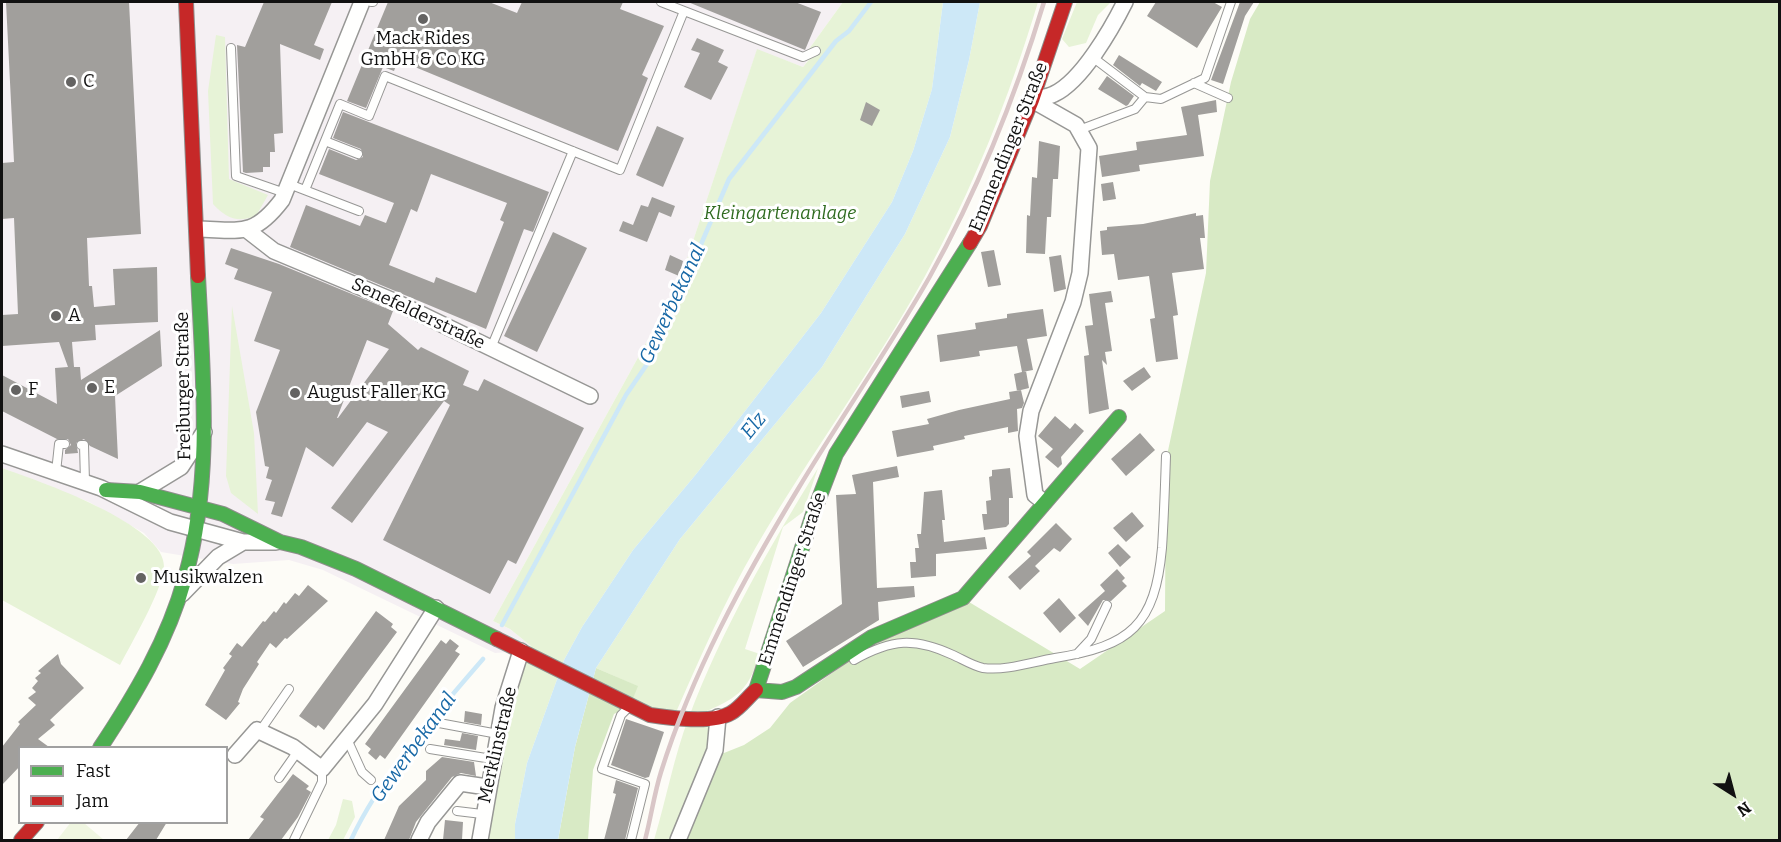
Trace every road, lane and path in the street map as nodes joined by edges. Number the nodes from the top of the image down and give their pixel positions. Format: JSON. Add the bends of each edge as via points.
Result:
{"nodes":[{"id":1,"x":186,"y":2,"type":"edge"},
{"id":2,"x":362,"y":2,"type":"edge"},
{"id":3,"x":662,"y":2,"type":"edge"},
{"id":4,"x":1065,"y":2,"type":"edge"},
{"id":5,"x":1125,"y":2,"type":"edge"},
{"id":6,"x":1231,"y":2,"type":"edge"},
{"id":7,"x":684,"y":10,"type":"junction"},
{"id":8,"x":231,"y":48,"type":"dead end"},
{"id":9,"x":813,"y":52,"type":"dead end"},
{"id":10,"x":1090,"y":56,"type":"junction"},
{"id":11,"x":1194,"y":83,"type":"junction"},
{"id":12,"x":1145,"y":97,"type":"junction"},
{"id":13,"x":1228,"y":98,"type":"dead end"},
{"id":14,"x":1032,"y":100,"type":"junction"},
{"id":15,"x":1079,"y":130,"type":"junction"},
{"id":16,"x":325,"y":141,"type":"junction"},
{"id":17,"x":573,"y":151,"type":"junction"},
{"id":18,"x":358,"y":154,"type":"dead end"},
{"id":19,"x":287,"y":188,"type":"junction"},
{"id":20,"x":305,"y":190,"type":"junction"},
{"id":21,"x":359,"y":212,"type":"dead end"},
{"id":22,"x":197,"y":229,"type":"junction"},
{"id":23,"x":247,"y":230,"type":"junction"},
{"id":24,"x":491,"y":348,"type":"junction"},
{"id":25,"x":590,"y":396,"type":"dead end"},
{"id":26,"x":1119,"y":417,"type":"dead end"},
{"id":27,"x":204,"y":432,"type":"junction"},
{"id":28,"x":65,"y":444,"type":"dead end"},
{"id":29,"x":81,"y":445,"type":"dead end"},
{"id":30,"x":2,"y":454,"type":"edge"},
{"id":31,"x":1166,"y":456,"type":"dead end"},
{"id":32,"x":56,"y":472,"type":"junction"},
{"id":33,"x":85,"y":482,"type":"junction"},
{"id":34,"x":106,"y":490,"type":"junction"},
{"id":35,"x":140,"y":492,"type":"junction"},
{"id":36,"x":1044,"y":502,"type":"junction"},
{"id":37,"x":200,"y":509,"type":"junction"},
{"id":38,"x":196,"y":531,"type":"junction"},
{"id":39,"x":243,"y":542,"type":"junction"},
{"id":40,"x":280,"y":542,"type":"junction"},
{"id":41,"x":180,"y":596,"type":"junction"},
{"id":42,"x":1107,"y":605,"type":"dead end"},
{"id":43,"x":436,"y":608,"type":"junction"},
{"id":44,"x":529,"y":654,"type":"junction"},
{"id":45,"x":1077,"y":654,"type":"junction"},
{"id":46,"x":822,"y":669,"type":"junction"},
{"id":47,"x":290,"y":688,"type":"dead end"},
{"id":48,"x":756,"y":690,"type":"junction"},
{"id":49,"x":628,"y":705,"type":"junction"},
{"id":50,"x":718,"y":717,"type":"junction"},
{"id":51,"x":439,"y":723,"type":"dead end"},
{"id":52,"x":258,"y":731,"type":"junction"},
{"id":53,"x":498,"y":734,"type":"junction"},
{"id":54,"x":347,"y":740,"type":"junction"},
{"id":55,"x":101,"y":746,"type":"edge"},
{"id":56,"x":430,"y":748,"type":"dead end"},
{"id":57,"x":298,"y":751,"type":"junction"},
{"id":58,"x":235,"y":755,"type":"dead end"},
{"id":59,"x":492,"y":759,"type":"junction"},
{"id":60,"x":322,"y":769,"type":"junction"},
{"id":61,"x":279,"y":778,"type":"dead end"},
{"id":62,"x":371,"y":780,"type":"dead end"},
{"id":63,"x":487,"y":788,"type":"junction"},
{"id":64,"x":457,"y":812,"type":"dead end"},
{"id":65,"x":482,"y":814,"type":"junction"},
{"id":66,"x":35,"y":824,"type":"edge"},
{"id":67,"x":21,"y":840,"type":"edge"},
{"id":68,"x":294,"y":840,"type":"edge"},
{"id":69,"x":419,"y":840,"type":"edge"},
{"id":70,"x":480,"y":840,"type":"edge"},
{"id":71,"x":631,"y":840,"type":"edge"},
{"id":72,"x":678,"y":840,"type":"edge"}],
"edges":[{"from":1,"to":22,"type":"street","name":"Freiburger Straße"},
{"from":2,"to":19,"type":"street"},
{"from":3,"to":7,"type":"lane"},
{"from":4,"to":14,"type":"street","name":"Emmendinger Straße"},
{"from":5,"to":10,"type":"street","via":[[1114,25]]},
{"from":6,"to":11,"type":"lane","via":[[1205,78]]},
{"from":7,"to":9,"type":"lane","via":[[803,57]]},
{"from":7,"to":17,"type":"lane","via":[[620,170]]},
{"from":8,"to":19,"type":"lane","via":[[236,176]]},
{"from":10,"to":12,"type":"lane"},
{"from":10,"to":14,"type":"street","via":[[1074,79],[1054,94]]},
{"from":11,"to":12,"type":"lane","via":[[1161,99]]},
{"from":11,"to":13,"type":"lane"},
{"from":12,"to":15,"type":"lane","via":[[1135,109]]},
{"from":14,"to":15,"type":"street"},
{"from":14,"to":48,"type":"street","name":"Emmendinger Straße","via":[[980,226],[836,454]]},
{"from":15,"to":36,"type":"street","via":[[1089,148],[1080,273],[1073,302],[1031,411],[1027,436],[1035,495]]},
{"from":16,"to":17,"type":"lane","via":[[340,104],[369,116],[385,76]]},
{"from":16,"to":18,"type":"lane"},
{"from":16,"to":20,"type":"lane"},
{"from":17,"to":24,"type":"lane"},
{"from":19,"to":20,"type":"lane"},
{"from":19,"to":23,"type":"street","via":[[261,224]]},
{"from":20,"to":21,"type":"lane"},
{"from":22,"to":23,"type":"street"},
{"from":22,"to":27,"type":"street","name":"Freiburger Straße"},
{"from":23,"to":24,"type":"street","name":"Senefelderstraße","via":[[274,250]]},
{"from":24,"to":25,"type":"street","name":"Senefelderstraße"},
{"from":26,"to":36,"type":"street"},
{"from":27,"to":35,"type":"street","via":[[181,467]]},
{"from":27,"to":37,"type":"street","name":"Freiburger Straße"},
{"from":28,"to":32,"type":"lane","via":[[59,444]]},
{"from":29,"to":33,"type":"lane"},
{"from":30,"to":32,"type":"street","name":"Emmendinger Straße"},
{"from":31,"to":45,"type":"lane","via":[[1159,581],[1149,612],[1113,643]]},
{"from":32,"to":33,"type":"street","name":"Emmendinger Straße"},
{"from":33,"to":34,"type":"street","name":"Emmendinger Straße"},
{"from":34,"to":35,"type":"street","name":"Emmendinger Straße"},
{"from":34,"to":38,"type":"street","name":"Emmendinger Straße","via":[[141,510]]},
{"from":35,"to":37,"type":"street","name":"Emmendinger Straße"},
{"from":36,"to":46,"type":"street","via":[[963,598],[872,637]]},
{"from":37,"to":38,"type":"street","name":"Freiburger Straße"},
{"from":37,"to":40,"type":"street","name":"Emmendinger Straße","via":[[223,514]]},
{"from":38,"to":39,"type":"street","name":"Emmendinger Straße"},
{"from":38,"to":41,"type":"street","name":"Freiburger Straße"},
{"from":39,"to":40,"type":"street","name":"Emmendinger Straße"},
{"from":39,"to":41,"type":"street","via":[[218,557]]},
{"from":40,"to":43,"type":"street","name":"Emmendinger Straße","via":[[356,569]]},
{"from":41,"to":55,"type":"street","name":"Freiburger Straße","via":[[155,658]]},
{"from":42,"to":45,"type":"lane","via":[[1091,639]]},
{"from":43,"to":44,"type":"street","name":"Emmendinger Straße"},
{"from":43,"to":54,"type":"street","via":[[406,658]]},
{"from":44,"to":49,"type":"street","name":"Emmendinger Straße"},
{"from":44,"to":53,"type":"street","name":"Merklinstraße"},
{"from":45,"to":46,"type":"lane","via":[[982,668],[930,644],[906,641],[874,649],[842,668]]},
{"from":46,"to":48,"type":"street","via":[[782,692]]},
{"from":47,"to":52,"type":"lane"},
{"from":48,"to":50,"type":"street","name":"Emmendinger Straße","via":[[731,713]]},
{"from":49,"to":50,"type":"street","name":"Emmendinger Straße","via":[[650,715],[673,719]]},
{"from":49,"to":71,"type":"lane","via":[[602,769],[645,784]]},
{"from":50,"to":72,"type":"street","via":[[715,750]]},
{"from":51,"to":53,"type":"lane"},
{"from":52,"to":57,"type":"street"},
{"from":52,"to":58,"type":"street"},
{"from":53,"to":59,"type":"street","name":"Merklinstraße"},
{"from":54,"to":60,"type":"street"},
{"from":54,"to":62,"type":"lane","via":[[362,772]]},
{"from":56,"to":59,"type":"lane"},
{"from":57,"to":60,"type":"street"},
{"from":57,"to":61,"type":"lane"},
{"from":59,"to":63,"type":"street","name":"Merklinstraße"},
{"from":60,"to":68,"type":"lane","via":[[322,782]]},
{"from":63,"to":65,"type":"street","name":"Merklinstraße"},
{"from":63,"to":69,"type":"street","via":[[460,783],[428,822]]},
{"from":64,"to":65,"type":"lane"},
{"from":65,"to":70,"type":"street","name":"Merklinstraße"},
{"from":66,"to":67,"type":"street"}]}
